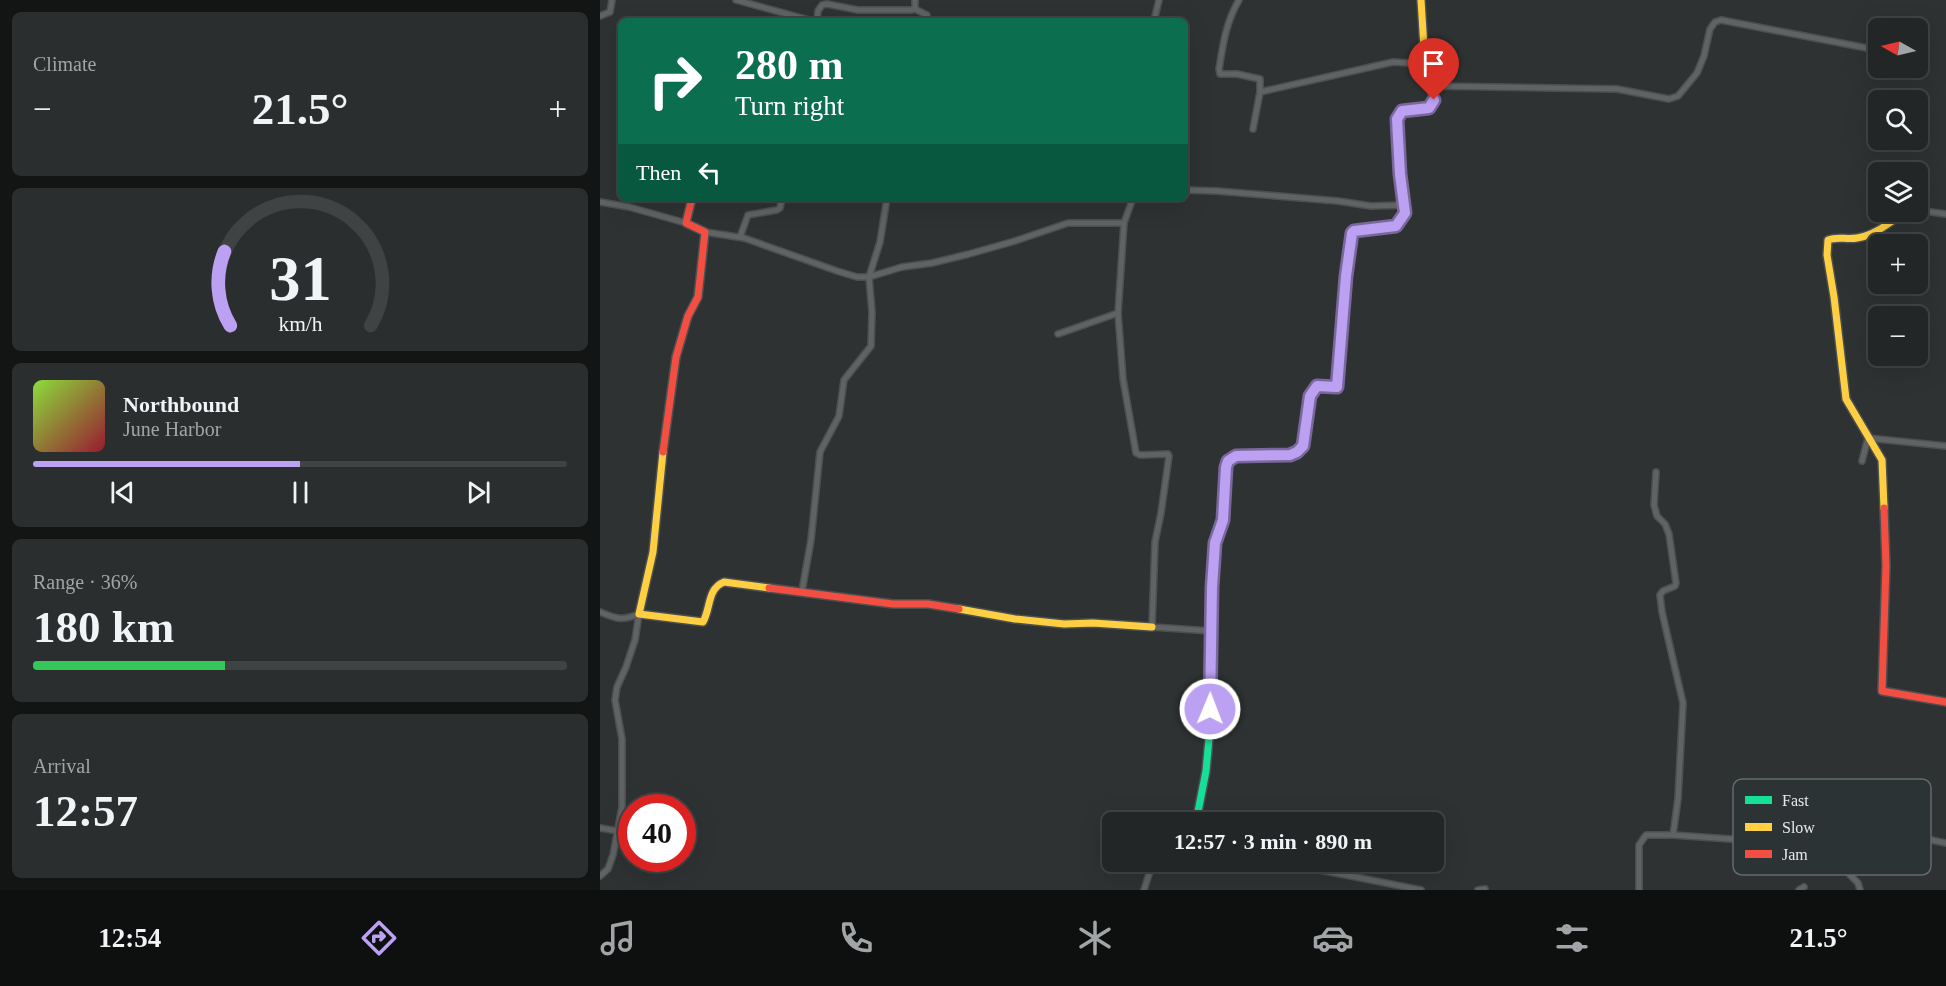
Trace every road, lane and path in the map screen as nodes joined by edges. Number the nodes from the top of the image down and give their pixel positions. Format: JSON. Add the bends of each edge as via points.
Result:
{"nodes":[{"id":1,"x":612,"y":0,"type":"edge"},
{"id":2,"x":736,"y":0,"type":"edge"},
{"id":3,"x":915,"y":0,"type":"edge"},
{"id":4,"x":1159,"y":0,"type":"edge"},
{"id":5,"x":1239,"y":0,"type":"edge"},
{"id":6,"x":1420,"y":0,"type":"edge"},
{"id":7,"x":915,"y":9,"type":"junction"},
{"id":8,"x":600,"y":16,"type":"edge"},
{"id":9,"x":804,"y":18,"type":"edge"},
{"id":10,"x":816,"y":18,"type":"edge"},
{"id":11,"x":927,"y":18,"type":"edge"},
{"id":12,"x":1155,"y":18,"type":"edge"},
{"id":13,"x":1868,"y":48,"type":"edge"},
{"id":14,"x":1425,"y":64,"type":"junction"},
{"id":15,"x":1432,"y":86,"type":"junction"},
{"id":16,"x":1260,"y":92,"type":"junction"},
{"id":17,"x":1253,"y":129,"type":"dead end"},
{"id":18,"x":1188,"y":190,"type":"edge"},
{"id":19,"x":691,"y":201,"type":"edge"},
{"id":20,"x":781,"y":201,"type":"edge"},
{"id":21,"x":887,"y":201,"type":"edge"},
{"id":22,"x":1132,"y":201,"type":"edge"},
{"id":23,"x":600,"y":202,"type":"edge"},
{"id":24,"x":1404,"y":205,"type":"junction"},
{"id":25,"x":1928,"y":212,"type":"edge"},
{"id":26,"x":1946,"y":214,"type":"edge"},
{"id":27,"x":1890,"y":222,"type":"edge"},
{"id":28,"x":686,"y":223,"type":"junction"},
{"id":29,"x":1124,"y":223,"type":"junction"},
{"id":30,"x":705,"y":232,"type":"junction"},
{"id":31,"x":740,"y":237,"type":"junction"},
{"id":32,"x":869,"y":277,"type":"junction"},
{"id":33,"x":1118,"y":313,"type":"junction"},
{"id":34,"x":1058,"y":334,"type":"dead end"},
{"id":35,"x":1869,"y":438,"type":"junction"},
{"id":36,"x":1946,"y":446,"type":"edge"},
{"id":37,"x":1862,"y":461,"type":"dead end"},
{"id":38,"x":1656,"y":472,"type":"dead end"},
{"id":39,"x":802,"y":591,"type":"junction"},
{"id":40,"x":600,"y":612,"type":"edge"},
{"id":41,"x":639,"y":614,"type":"junction"},
{"id":42,"x":1152,"y":627,"type":"junction"},
{"id":43,"x":1211,"y":631,"type":"junction"},
{"id":44,"x":1946,"y":702,"type":"edge"},
{"id":45,"x":622,"y":794,"type":"edge"},
{"id":46,"x":1198,"y":812,"type":"edge"},
{"id":47,"x":600,"y":828,"type":"edge"},
{"id":48,"x":618,"y":831,"type":"joint"},
{"id":49,"x":1673,"y":835,"type":"junction"},
{"id":50,"x":1733,"y":839,"type":"edge"},
{"id":51,"x":1931,"y":840,"type":"edge"},
{"id":52,"x":1946,"y":843,"type":"edge"},
{"id":53,"x":1150,"y":872,"type":"edge"},
{"id":54,"x":1330,"y":872,"type":"edge"},
{"id":55,"x":1850,"y":875,"type":"edge"},
{"id":56,"x":600,"y":876,"type":"edge"},
{"id":57,"x":1485,"y":889,"type":"edge"},
{"id":58,"x":1144,"y":890,"type":"edge"},
{"id":59,"x":1421,"y":890,"type":"edge"},
{"id":60,"x":1478,"y":890,"type":"edge"},
{"id":61,"x":1639,"y":890,"type":"edge"},
{"id":62,"x":1860,"y":890,"type":"edge"}],
"edges":[{"from":1,"to":8,"type":"street","via":[[610,12]]},
{"from":2,"to":9,"type":"street"},
{"from":3,"to":7,"type":"street"},
{"from":4,"to":12,"type":"street"},
{"from":5,"to":16,"type":"street","via":[[1225,32],[1220,74],[1255,76],[1260,79]]},
{"from":6,"to":14,"type":"street"},
{"from":7,"to":10,"type":"street","via":[[858,10],[827,4],[822,5]]},
{"from":7,"to":11,"type":"street"},
{"from":13,"to":15,"type":"street","via":[[1721,20],[1710,29],[1697,73],[1678,96],[1669,99],[1617,89]]},
{"from":14,"to":15,"type":"street"},
{"from":14,"to":16,"type":"street","via":[[1393,62]]},
{"from":15,"to":24,"type":"street","via":[[1434,100],[1429,108],[1402,111],[1397,119]]},
{"from":16,"to":17,"type":"street"},
{"from":18,"to":24,"type":"street","via":[[1371,206]]},
{"from":19,"to":28,"type":"street"},
{"from":20,"to":31,"type":"street","via":[[777,210],[748,215]]},
{"from":21,"to":32,"type":"street"},
{"from":22,"to":29,"type":"street"},
{"from":23,"to":28,"type":"street"},
{"from":24,"to":43,"type":"street","via":[[1405,213],[1396,226],[1352,233],[1337,387],[1317,386],[1310,396],[1303,446],[1290,455],[1236,456],[1228,461],[1223,520],[1215,543]]},
{"from":25,"to":26,"type":"street"},
{"from":27,"to":35,"type":"street","via":[[1856,238],[1828,240],[1846,399]]},
{"from":28,"to":30,"type":"street"},
{"from":29,"to":32,"type":"street","via":[[1068,224],[969,254]]},
{"from":29,"to":33,"type":"street"},
{"from":30,"to":31,"type":"street"},
{"from":30,"to":41,"type":"street","via":[[698,297],[676,357],[653,552]]},
{"from":31,"to":32,"type":"street","via":[[837,271]]},
{"from":32,"to":39,"type":"street","via":[[871,346],[844,380],[839,416],[820,452]]},
{"from":33,"to":34,"type":"street"},
{"from":33,"to":42,"type":"street","via":[[1134,450],[1140,455],[1169,456],[1155,542]]},
{"from":35,"to":36,"type":"street"},
{"from":35,"to":37,"type":"street"},
{"from":35,"to":44,"type":"street","via":[[1882,460],[1886,566],[1881,691]]},
{"from":38,"to":49,"type":"street","via":[[1654,505],[1669,534],[1676,583],[1660,595],[1683,703]]},
{"from":39,"to":41,"type":"street","via":[[724,582],[713,589],[703,622]]},
{"from":39,"to":42,"type":"street","via":[[1064,624]]},
{"from":40,"to":41,"type":"street","via":[[620,620]]},
{"from":41,"to":45,"type":"street","via":[[635,640],[616,687]]},
{"from":42,"to":43,"type":"street"},
{"from":43,"to":46,"type":"street","via":[[1210,728]]},
{"from":47,"to":48,"type":"street"},
{"from":48,"to":56,"type":"street","via":[[608,869]]},
{"from":49,"to":50,"type":"street"},
{"from":49,"to":61,"type":"street","via":[[1646,835],[1639,845]]},
{"from":51,"to":52,"type":"street"},
{"from":53,"to":58,"type":"street"},
{"from":54,"to":59,"type":"street"},
{"from":55,"to":62,"type":"street"},
{"from":57,"to":60,"type":"street"}]}
